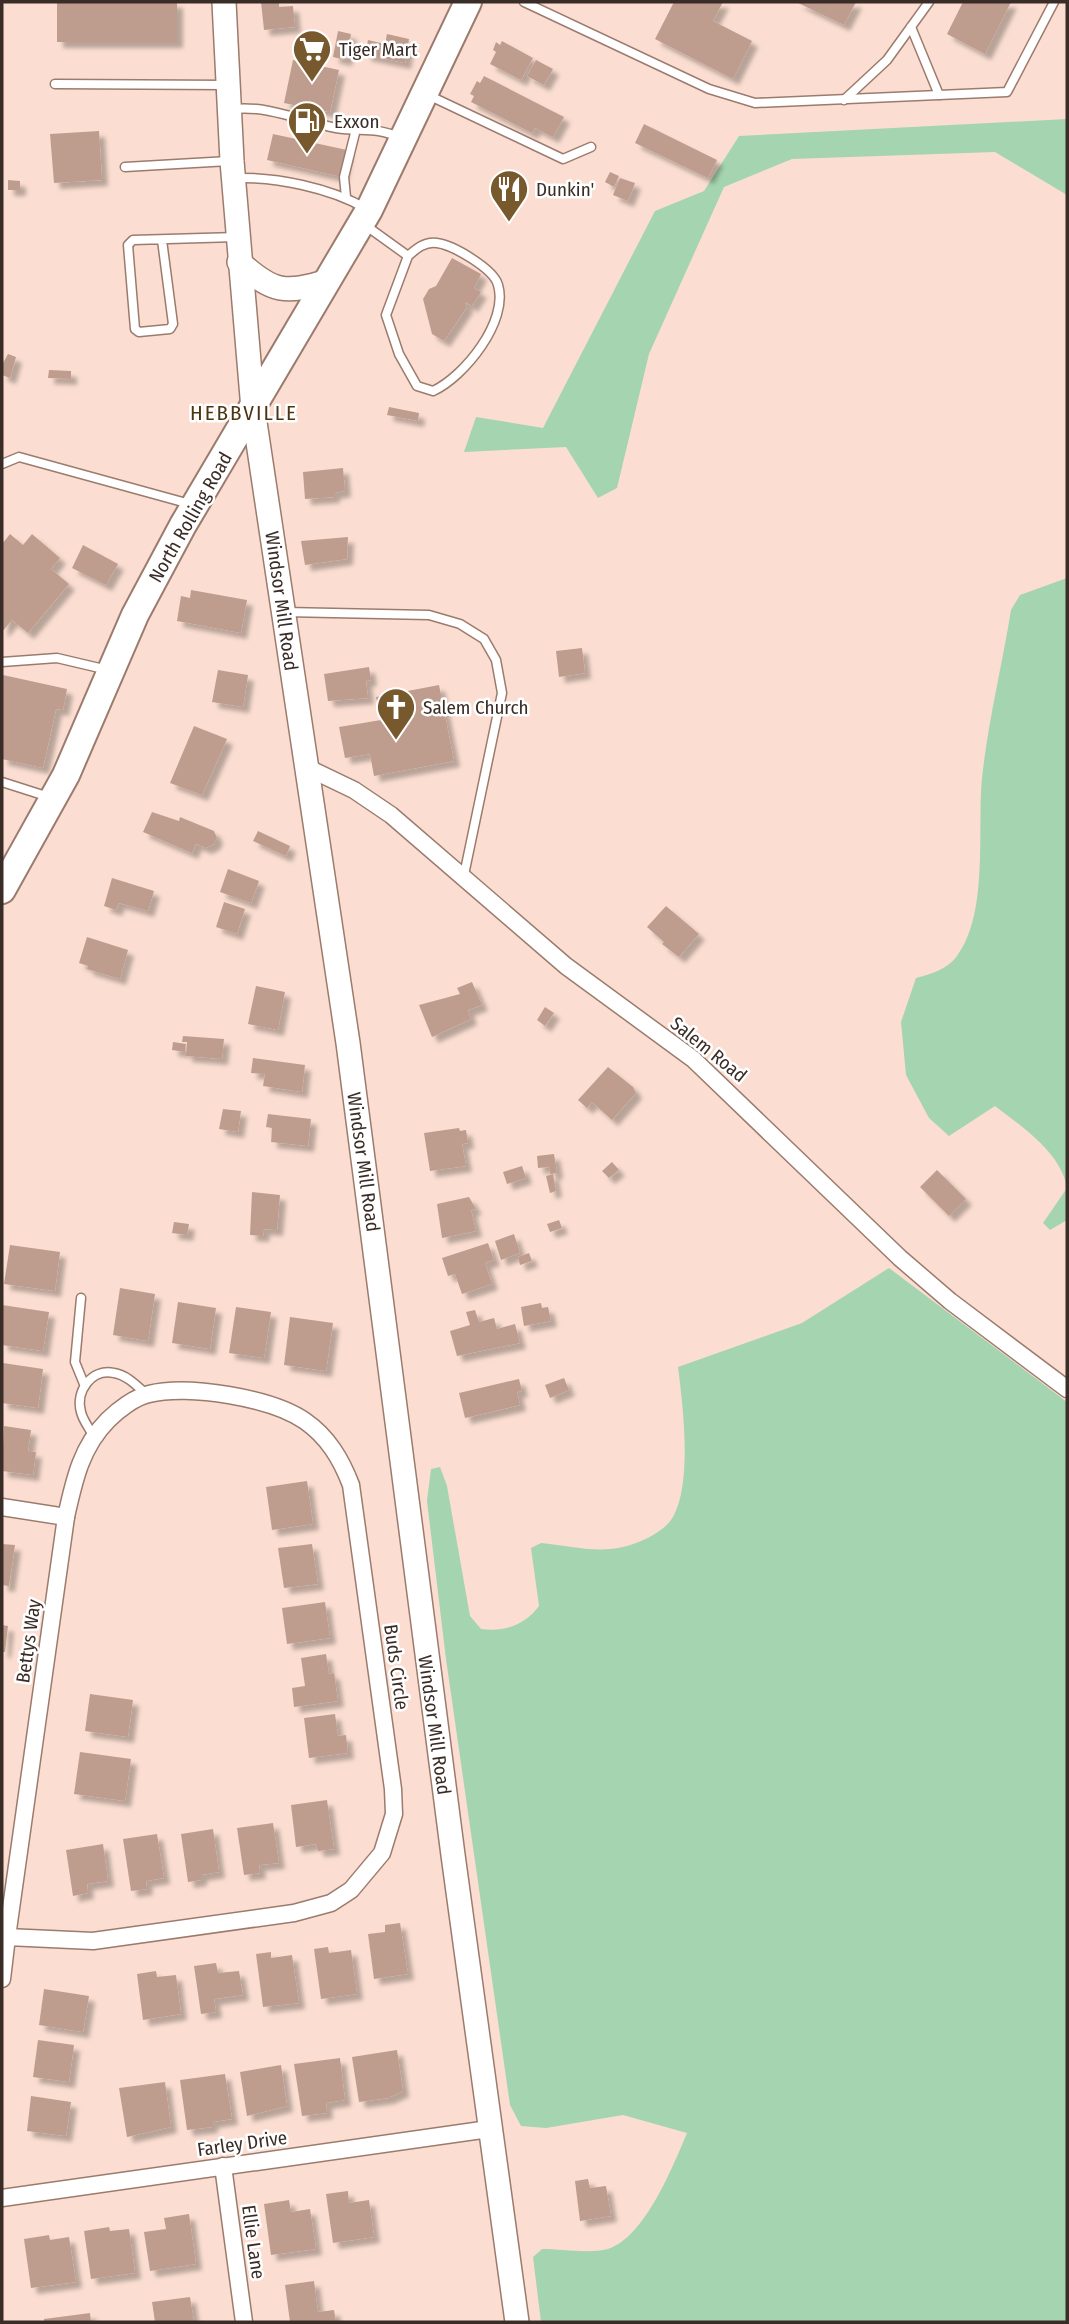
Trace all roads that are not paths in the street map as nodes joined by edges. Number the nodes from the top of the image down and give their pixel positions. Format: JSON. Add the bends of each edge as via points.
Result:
{"nodes":[{"id":1,"x":224,"y":2,"type":"edge"},
{"id":2,"x":468,"y":2,"type":"edge"},
{"id":3,"x":524,"y":2,"type":"edge"},
{"id":4,"x":929,"y":2,"type":"edge"},
{"id":5,"x":1054,"y":2,"type":"edge"},
{"id":6,"x":911,"y":27,"type":"junction"},
{"id":7,"x":55,"y":84,"type":"dead end"},
{"id":8,"x":227,"y":85,"type":"junction"},
{"id":9,"x":425,"y":93,"type":"junction"},
{"id":10,"x":939,"y":95,"type":"junction"},
{"id":11,"x":844,"y":100,"type":"junction"},
{"id":12,"x":228,"y":110,"type":"junction"},
{"id":13,"x":356,"y":129,"type":"junction"},
{"id":14,"x":404,"y":139,"type":"junction"},
{"id":15,"x":591,"y":147,"type":"dead end"},
{"id":16,"x":124,"y":167,"type":"dead end"},
{"id":17,"x":233,"y":170,"type":"junction"},
{"id":18,"x":346,"y":197,"type":"junction"},
{"id":19,"x":365,"y":216,"type":"junction"},
{"id":20,"x":237,"y":237,"type":"junction"},
{"id":21,"x":162,"y":240,"type":"junction"},
{"id":22,"x":408,"y":256,"type":"junction"},
{"id":23,"x":239,"y":262,"type":"junction"},
{"id":24,"x":328,"y":281,"type":"junction"},
{"id":25,"x":253,"y":409,"type":"junction"},
{"id":26,"x":2,"y":464,"type":"edge"},
{"id":27,"x":195,"y":505,"type":"junction"},
{"id":28,"x":283,"y":612,"type":"junction"},
{"id":29,"x":2,"y":662,"type":"edge"},
{"id":30,"x":111,"y":670,"type":"junction"},
{"id":31,"x":306,"y":767,"type":"junction"},
{"id":32,"x":2,"y":782,"type":"edge"},
{"id":33,"x":53,"y":799,"type":"junction"},
{"id":34,"x":464,"y":875,"type":"junction"},
{"id":35,"x":2,"y":890,"type":"edge"},
{"id":36,"x":81,"y":1298,"type":"dead end"},
{"id":37,"x":84,"y":1384,"type":"junction"},
{"id":38,"x":1067,"y":1388,"type":"edge"},
{"id":39,"x":146,"y":1394,"type":"junction"},
{"id":40,"x":94,"y":1437,"type":"junction"},
{"id":41,"x":2,"y":1507,"type":"edge"},
{"id":42,"x":66,"y":1517,"type":"junction"},
{"id":43,"x":8,"y":1937,"type":"junction"},
{"id":44,"x":2,"y":1979,"type":"edge"},
{"id":45,"x":489,"y":2129,"type":"junction"},
{"id":46,"x":223,"y":2166,"type":"junction"},
{"id":47,"x":2,"y":2198,"type":"edge"},
{"id":48,"x":243,"y":2322,"type":"edge"},
{"id":49,"x":517,"y":2322,"type":"edge"}],
"edges":[{"from":1,"to":8,"type":"main road","name":"Windsor Mill Road"},
{"from":2,"to":9,"type":"main road","name":"North Rolling Road"},
{"from":3,"to":11,"type":"lane","via":[[732,98],[755,103]]},
{"from":4,"to":6,"type":"lane"},
{"from":5,"to":10,"type":"lane","via":[[1007,92]]},
{"from":6,"to":10,"type":"lane"},
{"from":6,"to":11,"type":"lane","via":[[887,60]]},
{"from":7,"to":8,"type":"lane"},
{"from":8,"to":12,"type":"main road","name":"Windsor Mill Road"},
{"from":9,"to":14,"type":"main road","name":"North Rolling Road"},
{"from":9,"to":15,"type":"lane","via":[[563,159]]},
{"from":10,"to":11,"type":"lane"},
{"from":12,"to":13,"type":"lane","via":[[250,107]]},
{"from":12,"to":17,"type":"main road","name":"Windsor Mill Road"},
{"from":13,"to":14,"type":"lane","via":[[382,129]]},
{"from":13,"to":18,"type":"lane","via":[[344,177]]},
{"from":14,"to":19,"type":"main road","name":"North Rolling Road"},
{"from":16,"to":17,"type":"lane"},
{"from":17,"to":18,"type":"lane"},
{"from":17,"to":20,"type":"main road","name":"Windsor Mill Road"},
{"from":18,"to":19,"type":"lane"},
{"from":19,"to":22,"type":"lane"},
{"from":19,"to":24,"type":"main road","name":"North Rolling Road"},
{"from":20,"to":21,"type":"lane"},
{"from":20,"to":23,"type":"main road","name":"Windsor Mill Road"},
{"from":21,"to":21,"type":"lane","via":[[134,240],[128,245],[135,329],[139,332],[170,329],[173,324]]},
{"from":22,"to":22,"type":"lane","via":[[422,244],[437,243],[490,272],[499,286],[498,308],[484,343],[447,384],[433,390],[417,386],[399,354],[386,315]]},
{"from":23,"to":24,"type":"main road","via":[[277,289],[298,290]]},
{"from":23,"to":25,"type":"main road","name":"Windsor Mill Road"},
{"from":24,"to":25,"type":"main road","name":"North Rolling Road"},
{"from":25,"to":27,"type":"main road","name":"North Rolling Road"},
{"from":25,"to":28,"type":"main road","name":"Windsor Mill Road"},
{"from":26,"to":27,"type":"lane","via":[[19,457]]},
{"from":27,"to":30,"type":"main road","name":"North Rolling Road","via":[[135,615]]},
{"from":28,"to":31,"type":"main road","name":"Windsor Mill Road"},
{"from":28,"to":34,"type":"lane","via":[[429,615],[460,624],[484,639],[495,660],[502,694]]},
{"from":29,"to":30,"type":"lane","via":[[57,658]]},
{"from":30,"to":33,"type":"main road","name":"North Rolling Road"},
{"from":31,"to":34,"type":"street","name":"Salem Road","via":[[354,790],[391,815]]},
{"from":31,"to":45,"type":"main road","name":"Windsor Mill Road","via":[[388,1337]]},
{"from":32,"to":33,"type":"lane"},
{"from":33,"to":35,"type":"main road","name":"North Rolling Road"},
{"from":34,"to":38,"type":"street","name":"Salem Road","via":[[566,966],[693,1059],[950,1301]]},
{"from":36,"to":37,"type":"lane","via":[[75,1362]]},
{"from":37,"to":39,"type":"lane","via":[[111,1372]]},
{"from":37,"to":40,"type":"lane","via":[[81,1412]]},
{"from":39,"to":40,"type":"street","via":[[108,1419]]},
{"from":39,"to":43,"type":"street","name":"Buds Circle","via":[[190,1392],[283,1408],[306,1421],[342,1460],[351,1485],[393,1789],[389,1836],[382,1853],[351,1890],[314,1909],[93,1941]]},
{"from":40,"to":42,"type":"street","via":[[81,1458]]},
{"from":41,"to":42,"type":"street"},
{"from":42,"to":43,"type":"street","name":"Bettys Way"},
{"from":43,"to":44,"type":"street","name":"Bettys Way"},
{"from":45,"to":46,"type":"street","name":"Farley Drive"},
{"from":45,"to":49,"type":"main road","name":"Windsor Mill Road"},
{"from":46,"to":47,"type":"street","name":"Farley Drive"},
{"from":46,"to":48,"type":"street","name":"Ellie Lane"}]}
